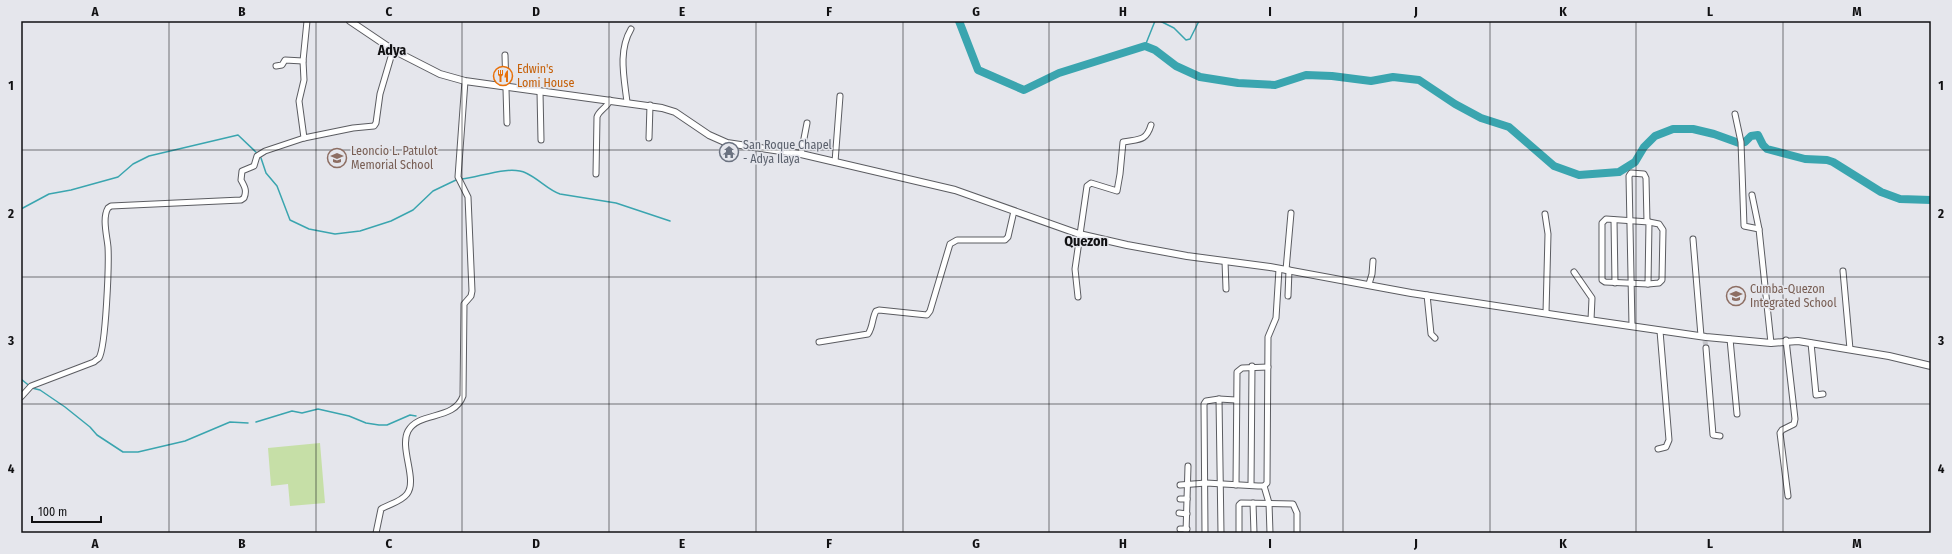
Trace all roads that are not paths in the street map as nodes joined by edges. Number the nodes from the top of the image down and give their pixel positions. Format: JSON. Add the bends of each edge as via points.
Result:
{"nodes":[{"id":1,"x":307,"y":21,"type":"edge"},
{"id":2,"x":350,"y":21,"type":"edge"},
{"id":3,"x":631,"y":28,"type":"dead end"},
{"id":4,"x":393,"y":50,"type":"junction"},
{"id":5,"x":505,"y":55,"type":"dead end"},
{"id":6,"x":303,"y":61,"type":"junction"},
{"id":7,"x":276,"y":66,"type":"dead end"},
{"id":8,"x":465,"y":81,"type":"junction"},
{"id":9,"x":507,"y":87,"type":"junction"},
{"id":10,"x":540,"y":92,"type":"junction"},
{"id":11,"x":840,"y":96,"type":"dead end"},
{"id":12,"x":610,"y":100,"type":"junction"},
{"id":13,"x":626,"y":102,"type":"junction"},
{"id":14,"x":650,"y":105,"type":"junction"},
{"id":15,"x":1735,"y":114,"type":"dead end"},
{"id":16,"x":507,"y":122,"type":"dead end"},
{"id":17,"x":807,"y":123,"type":"dead end"},
{"id":18,"x":1151,"y":125,"type":"dead end"},
{"id":19,"x":304,"y":138,"type":"junction"},
{"id":20,"x":648,"y":138,"type":"dead end"},
{"id":21,"x":541,"y":140,"type":"dead end"},
{"id":22,"x":801,"y":154,"type":"junction"},
{"id":23,"x":835,"y":162,"type":"junction"},
{"id":24,"x":596,"y":174,"type":"dead end"},
{"id":25,"x":1752,"y":195,"type":"dead end"},
{"id":26,"x":1014,"y":211,"type":"junction"},
{"id":27,"x":1291,"y":213,"type":"dead end"},
{"id":28,"x":1545,"y":214,"type":"dead end"},
{"id":29,"x":1614,"y":220,"type":"junction"},
{"id":30,"x":1630,"y":221,"type":"junction"},
{"id":31,"x":1648,"y":222,"type":"junction"},
{"id":32,"x":1759,"y":230,"type":"junction"},
{"id":33,"x":1079,"y":234,"type":"junction"},
{"id":34,"x":1694,"y":239,"type":"dead end"},
{"id":35,"x":1224,"y":260,"type":"junction"},
{"id":36,"x":1373,"y":261,"type":"dead end"},
{"id":37,"x":1279,"y":269,"type":"junction"},
{"id":38,"x":1287,"y":270,"type":"junction"},
{"id":39,"x":1843,"y":271,"type":"dead end"},
{"id":40,"x":1574,"y":272,"type":"dead end"},
{"id":41,"x":1615,"y":283,"type":"junction"},
{"id":42,"x":1369,"y":284,"type":"junction"},
{"id":43,"x":1631,"y":284,"type":"junction"},
{"id":44,"x":1648,"y":284,"type":"junction"},
{"id":45,"x":1226,"y":290,"type":"dead end"},
{"id":46,"x":1427,"y":295,"type":"junction"},
{"id":47,"x":1288,"y":296,"type":"dead end"},
{"id":48,"x":1078,"y":297,"type":"dead end"},
{"id":49,"x":1546,"y":313,"type":"junction"},
{"id":50,"x":1590,"y":320,"type":"junction"},
{"id":51,"x":1632,"y":326,"type":"junction"},
{"id":52,"x":1660,"y":331,"type":"junction"},
{"id":53,"x":1434,"y":338,"type":"dead end"},
{"id":54,"x":1704,"y":338,"type":"junction"},
{"id":55,"x":1730,"y":339,"type":"junction"},
{"id":56,"x":1786,"y":340,"type":"junction"},
{"id":57,"x":819,"y":342,"type":"dead end"},
{"id":58,"x":1811,"y":342,"type":"junction"},
{"id":59,"x":1771,"y":343,"type":"junction"},
{"id":60,"x":1706,"y":348,"type":"tunnel mouth"},
{"id":61,"x":1850,"y":349,"type":"junction"},
{"id":62,"x":1252,"y":366,"type":"junction"},
{"id":63,"x":1931,"y":366,"type":"edge"},
{"id":64,"x":1268,"y":367,"type":"junction"},
{"id":65,"x":1823,"y":394,"type":"dead end"},
{"id":66,"x":21,"y":397,"type":"edge"},
{"id":67,"x":1219,"y":399,"type":"junction"},
{"id":68,"x":1236,"y":400,"type":"junction"},
{"id":69,"x":1737,"y":414,"type":"dead end"},
{"id":70,"x":1720,"y":436,"type":"dead end"},
{"id":71,"x":1658,"y":449,"type":"dead end"},
{"id":72,"x":1188,"y":466,"type":"dead end"},
{"id":73,"x":1206,"y":483,"type":"junction"},
{"id":74,"x":1221,"y":484,"type":"junction"},
{"id":75,"x":1180,"y":485,"type":"dead end"},
{"id":76,"x":1188,"y":485,"type":"junction"},
{"id":77,"x":1236,"y":485,"type":"junction"},
{"id":78,"x":1252,"y":485,"type":"junction"},
{"id":79,"x":1264,"y":486,"type":"junction"},
{"id":80,"x":1788,"y":496,"type":"dead end"},
{"id":81,"x":1180,"y":499,"type":"dead end"},
{"id":82,"x":1187,"y":499,"type":"junction"},
{"id":83,"x":1253,"y":503,"type":"junction"},
{"id":84,"x":1269,"y":503,"type":"junction"},
{"id":85,"x":1179,"y":513,"type":"dead end"},
{"id":86,"x":1187,"y":514,"type":"junction"},
{"id":87,"x":1180,"y":529,"type":"dead end"},
{"id":88,"x":1186,"y":531,"type":"edge"},
{"id":89,"x":376,"y":533,"type":"edge"},
{"id":90,"x":1205,"y":533,"type":"edge"},
{"id":91,"x":1221,"y":533,"type":"edge"},
{"id":92,"x":1239,"y":533,"type":"edge"},
{"id":93,"x":1254,"y":533,"type":"edge"},
{"id":94,"x":1270,"y":533,"type":"edge"},
{"id":95,"x":1297,"y":533,"type":"edge"}],
"edges":[{"from":1,"to":6,"type":"street"},
{"from":2,"to":4,"type":"street"},
{"from":3,"to":13,"type":"street","via":[[623,49]]},
{"from":4,"to":8,"type":"street","via":[[440,74]]},
{"from":4,"to":19,"type":"street","via":[[374,126]]},
{"from":5,"to":9,"type":"street"},
{"from":6,"to":7,"type":"street","via":[[285,60],[282,65]]},
{"from":6,"to":19,"type":"street","via":[[304,80],[299,107]]},
{"from":8,"to":9,"type":"street"},
{"from":8,"to":89,"type":"street","via":[[458,177],[468,197],[472,291],[464,304],[463,396],[457,406],[417,422],[408,430],[405,442],[410,487],[407,495],[381,509]]},
{"from":9,"to":10,"type":"street"},
{"from":9,"to":16,"type":"street"},
{"from":10,"to":12,"type":"street"},
{"from":10,"to":21,"type":"street"},
{"from":11,"to":23,"type":"street"},
{"from":12,"to":13,"type":"street"},
{"from":12,"to":24,"type":"street","via":[[597,117]]},
{"from":13,"to":14,"type":"street"},
{"from":14,"to":20,"type":"street"},
{"from":14,"to":22,"type":"street","via":[[675,112],[709,135],[727,143]]},
{"from":15,"to":32,"type":"street","via":[[1741,144],[1744,226]]},
{"from":17,"to":22,"type":"street"},
{"from":18,"to":33,"type":"street","via":[[1142,139],[1123,142],[1116,191],[1089,183]]},
{"from":19,"to":66,"type":"street","via":[[257,156],[254,166],[242,171],[241,180],[246,193],[241,200],[108,208],[106,297],[99,358],[31,386]]},
{"from":22,"to":23,"type":"street"},
{"from":23,"to":26,"type":"street","via":[[955,190]]},
{"from":25,"to":32,"type":"street"},
{"from":26,"to":33,"type":"street"},
{"from":26,"to":57,"type":"street","via":[[1005,240],[957,240],[950,244],[927,315],[876,310],[868,334]]},
{"from":27,"to":38,"type":"street"},
{"from":28,"to":49,"type":"street","via":[[1548,234]]},
{"from":29,"to":30,"type":"street"},
{"from":29,"to":41,"type":"street"},
{"from":29,"to":41,"type":"street","via":[[1606,219],[1602,223],[1602,280]]},
{"from":30,"to":31,"type":"street"},
{"from":30,"to":31,"type":"street","via":[[1629,176],[1631,173],[1640,173],[1646,178]]},
{"from":30,"to":43,"type":"street"},
{"from":31,"to":44,"type":"street"},
{"from":31,"to":44,"type":"street","via":[[1659,224],[1663,230],[1662,280],[1659,283]]},
{"from":32,"to":59,"type":"street"},
{"from":33,"to":35,"type":"street","via":[[1187,256]]},
{"from":33,"to":48,"type":"street","via":[[1075,269]]},
{"from":34,"to":54,"type":"street"},
{"from":35,"to":37,"type":"street"},
{"from":35,"to":45,"type":"street"},
{"from":36,"to":42,"type":"street"},
{"from":37,"to":38,"type":"street"},
{"from":37,"to":64,"type":"street","via":[[1276,318],[1268,338]]},
{"from":38,"to":42,"type":"street"},
{"from":38,"to":47,"type":"street"},
{"from":39,"to":61,"type":"street"},
{"from":40,"to":50,"type":"street","via":[[1592,298]]},
{"from":41,"to":43,"type":"street"},
{"from":42,"to":46,"type":"street"},
{"from":43,"to":44,"type":"street"},
{"from":43,"to":51,"type":"street"},
{"from":46,"to":49,"type":"street"},
{"from":46,"to":53,"type":"street","via":[[1431,334]]},
{"from":49,"to":50,"type":"street"},
{"from":50,"to":51,"type":"street"},
{"from":51,"to":52,"type":"street"},
{"from":52,"to":54,"type":"street"},
{"from":52,"to":71,"type":"street","via":[[1670,440],[1666,447]]},
{"from":54,"to":55,"type":"street"},
{"from":55,"to":59,"type":"street"},
{"from":55,"to":69,"type":"street"},
{"from":56,"to":58,"type":"street"},
{"from":56,"to":59,"type":"street"},
{"from":56,"to":80,"type":"street","via":[[1796,419],[1794,424],[1782,430],[1780,434]]},
{"from":58,"to":61,"type":"street"},
{"from":58,"to":65,"type":"street","via":[[1816,395]]},
{"from":60,"to":70,"type":"street","via":[[1712,435]]},
{"from":61,"to":63,"type":"street"},
{"from":62,"to":64,"type":"street"},
{"from":62,"to":68,"type":"street","via":[[1237,372]]},
{"from":62,"to":78,"type":"street"},
{"from":64,"to":79,"type":"street","via":[[1267,483]]},
{"from":67,"to":68,"type":"street"},
{"from":67,"to":73,"type":"street","via":[[1206,401],[1204,404]]},
{"from":67,"to":74,"type":"street"},
{"from":68,"to":77,"type":"street"},
{"from":72,"to":76,"type":"street"},
{"from":73,"to":74,"type":"street"},
{"from":73,"to":76,"type":"street"},
{"from":73,"to":90,"type":"street"},
{"from":74,"to":77,"type":"street"},
{"from":74,"to":91,"type":"street"},
{"from":75,"to":76,"type":"street"},
{"from":76,"to":82,"type":"street"},
{"from":77,"to":78,"type":"street"},
{"from":78,"to":79,"type":"street"},
{"from":79,"to":84,"type":"street"},
{"from":81,"to":82,"type":"street"},
{"from":82,"to":86,"type":"street"},
{"from":83,"to":84,"type":"street"},
{"from":83,"to":92,"type":"street","via":[[1239,505]]},
{"from":83,"to":93,"type":"street"},
{"from":84,"to":94,"type":"street"},
{"from":84,"to":95,"type":"street","via":[[1293,504],[1297,513]]},
{"from":85,"to":86,"type":"street"},
{"from":86,"to":88,"type":"street"},
{"from":87,"to":88,"type":"street"}]}
